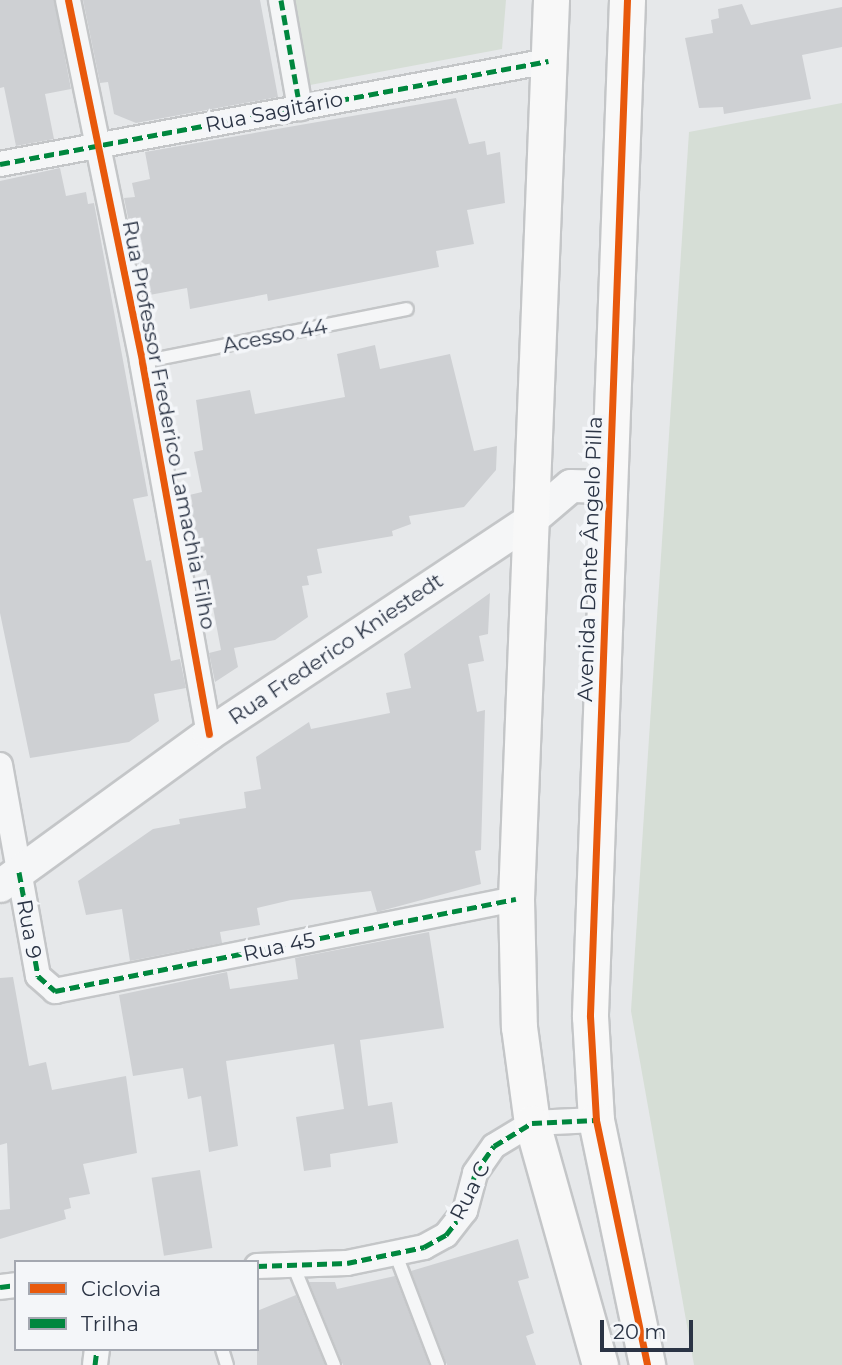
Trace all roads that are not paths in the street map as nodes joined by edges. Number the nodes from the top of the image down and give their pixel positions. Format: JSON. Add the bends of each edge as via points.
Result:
{"nodes":[{"id":1,"x":68,"y":0,"type":"edge"},
{"id":2,"x":281,"y":0,"type":"edge"},
{"id":3,"x":551,"y":0,"type":"edge"},
{"id":4,"x":634,"y":2,"type":"edge"},
{"id":5,"x":548,"y":61,"type":"junction"},
{"id":6,"x":300,"y":108,"type":"junction"},
{"id":7,"x":97,"y":145,"type":"junction"},
{"id":8,"x":0,"y":164,"type":"edge"},
{"id":9,"x":407,"y":309,"type":"dead end"},
{"id":10,"x":142,"y":362,"type":"junction"},
{"id":11,"x":611,"y":487,"type":"junction"},
{"id":12,"x":531,"y":520,"type":"junction"},
{"id":13,"x":209,"y":734,"type":"junction"},
{"id":14,"x":0,"y":765,"type":"edge"},
{"id":15,"x":10,"y":879,"type":"edge"},
{"id":16,"x":516,"y":898,"type":"junction"},
{"id":17,"x":43,"y":985,"type":"joint"},
{"id":18,"x":596,"y":1120,"type":"junction"},
{"id":19,"x":532,"y":1124,"type":"junction"},
{"id":20,"x":396,"y":1255,"type":"junction"},
{"id":21,"x":293,"y":1265,"type":"junction"},
{"id":22,"x":259,"y":1266,"type":"edge"},
{"id":23,"x":334,"y":1365,"type":"edge"},
{"id":24,"x":438,"y":1365,"type":"edge"},
{"id":25,"x":600,"y":1365,"type":"edge"},
{"id":26,"x":647,"y":1365,"type":"edge"}],
"edges":[{"from":1,"to":7,"type":"street","name":"Rua Professor Frederico Lamachia Filho"},
{"from":2,"to":6,"type":"street"},
{"from":3,"to":5,"type":"main road"},
{"from":4,"to":11,"type":"main road","name":"Avenida Dante Ângelo Pilla"},
{"from":5,"to":6,"type":"street","name":"Rua Sagitário"},
{"from":5,"to":12,"type":"main road"},
{"from":6,"to":7,"type":"street","name":"Rua Sagitário"},
{"from":7,"to":8,"type":"street","name":"Rua Sagitário"},
{"from":7,"to":10,"type":"street","name":"Rua Professor Frederico Lamachia Filho"},
{"from":9,"to":10,"type":"lane","name":"Acesso 44"},
{"from":10,"to":13,"type":"street","name":"Rua Professor Frederico Lamachia Filho"},
{"from":11,"to":12,"type":"street","name":"Rua Frederico Kniestedt","via":[[571,486]]},
{"from":11,"to":18,"type":"main road","name":"Avenida Dante Ângelo Pilla","via":[[590,1016]]},
{"from":12,"to":13,"type":"street","name":"Rua Frederico Kniestedt"},
{"from":12,"to":16,"type":"main road"},
{"from":13,"to":15,"type":"street","name":"Rua Frederico Kniestedt"},
{"from":14,"to":15,"type":"street","name":"Rua 9"},
{"from":15,"to":17,"type":"street","name":"Rua 9"},
{"from":16,"to":17,"type":"street","name":"Rua 45","via":[[70,989]]},
{"from":16,"to":19,"type":"main road","via":[[519,1027]]},
{"from":18,"to":19,"type":"street","name":"Rua C"},
{"from":18,"to":26,"type":"main road","name":"Avenida Dante Ângelo Pilla"},
{"from":19,"to":20,"type":"street","name":"Rua C","via":[[494,1146],[475,1173],[464,1211],[446,1235]]},
{"from":19,"to":25,"type":"main road"},
{"from":20,"to":21,"type":"street","name":"Rua C"},
{"from":20,"to":24,"type":"lane"},
{"from":21,"to":22,"type":"street","name":"Rua C"},
{"from":21,"to":23,"type":"lane"}]}
